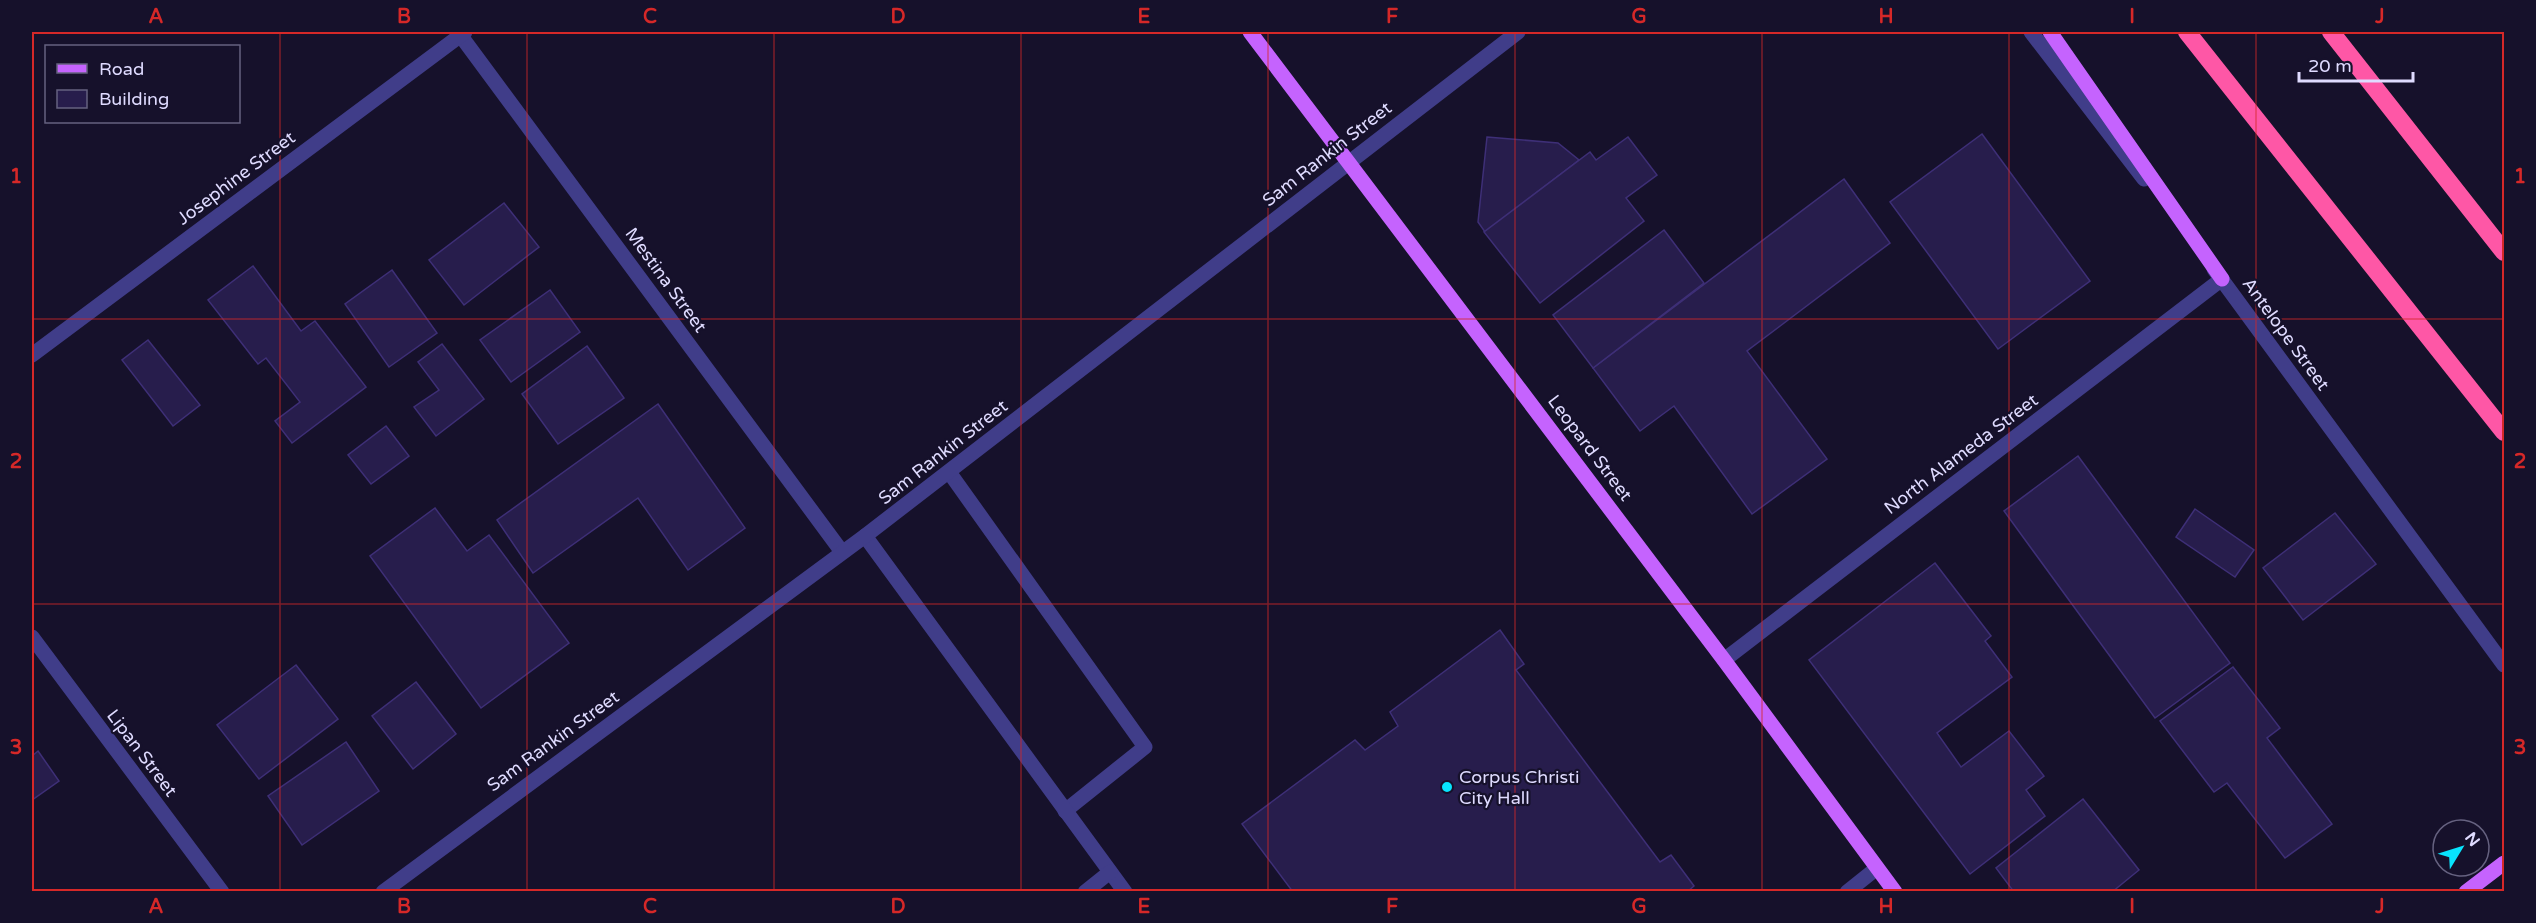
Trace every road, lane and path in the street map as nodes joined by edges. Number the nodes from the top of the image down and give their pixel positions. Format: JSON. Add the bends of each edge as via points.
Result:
{"nodes":[{"id":1,"x":461,"y":32,"type":"edge"},
{"id":2,"x":1250,"y":32,"type":"edge"},
{"id":3,"x":1518,"y":32,"type":"edge"},
{"id":4,"x":2031,"y":32,"type":"edge"},
{"id":5,"x":2050,"y":32,"type":"edge"},
{"id":6,"x":2187,"y":32,"type":"edge"},
{"id":7,"x":2331,"y":32,"type":"edge"},
{"id":8,"x":1349,"y":160,"type":"junction"},
{"id":9,"x":2505,"y":252,"type":"edge"},
{"id":10,"x":2222,"y":279,"type":"junction"},
{"id":11,"x":32,"y":356,"type":"edge"},
{"id":12,"x":2505,"y":432,"type":"edge"},
{"id":13,"x":949,"y":472,"type":"junction"},
{"id":14,"x":865,"y":536,"type":"junction"},
{"id":15,"x":842,"y":552,"type":"junction"},
{"id":16,"x":32,"y":637,"type":"edge"},
{"id":17,"x":1724,"y":660,"type":"junction"},
{"id":18,"x":2505,"y":665,"type":"edge"},
{"id":19,"x":1065,"y":811,"type":"junction"},
{"id":20,"x":2505,"y":863,"type":"edge"},
{"id":21,"x":1877,"y":868,"type":"junction"},
{"id":22,"x":1110,"y":872,"type":"junction"},
{"id":23,"x":222,"y":891,"type":"edge"},
{"id":24,"x":383,"y":891,"type":"edge"},
{"id":25,"x":1085,"y":891,"type":"edge"},
{"id":26,"x":1125,"y":891,"type":"edge"},
{"id":27,"x":1847,"y":891,"type":"edge"},
{"id":28,"x":1895,"y":891,"type":"edge"},
{"id":29,"x":2466,"y":891,"type":"edge"}],
"edges":[{"from":1,"to":11,"type":"street","name":"Josephine Street"},
{"from":1,"to":15,"type":"street","name":"Mestina Street"},
{"from":2,"to":8,"type":"main road","name":"Leopard Street"},
{"from":3,"to":8,"type":"street","name":"Sam Rankin Street"},
{"from":4,"to":10,"type":"street","name":"Antelope Street"},
{"from":5,"to":10,"type":"main road"},
{"from":6,"to":12,"type":"highway"},
{"from":7,"to":9,"type":"highway"},
{"from":8,"to":13,"type":"street","name":"Sam Rankin Street"},
{"from":8,"to":17,"type":"main road","name":"Leopard Street"},
{"from":10,"to":17,"type":"street","name":"North Alameda Street"},
{"from":10,"to":18,"type":"street","name":"Antelope Street"},
{"from":13,"to":14,"type":"street","name":"Sam Rankin Street"},
{"from":13,"to":19,"type":"street","via":[[1145,747]]},
{"from":14,"to":15,"type":"street","name":"Sam Rankin Street"},
{"from":14,"to":19,"type":"street"},
{"from":15,"to":24,"type":"street","name":"Sam Rankin Street"},
{"from":16,"to":23,"type":"street","name":"Lipan Street"},
{"from":17,"to":21,"type":"main road","name":"Leopard Street"},
{"from":19,"to":22,"type":"street"},
{"from":20,"to":29,"type":"main road"},
{"from":21,"to":27,"type":"street"},
{"from":21,"to":28,"type":"main road","name":"Leopard Street"},
{"from":22,"to":25,"type":"street"},
{"from":22,"to":26,"type":"street"}]}
